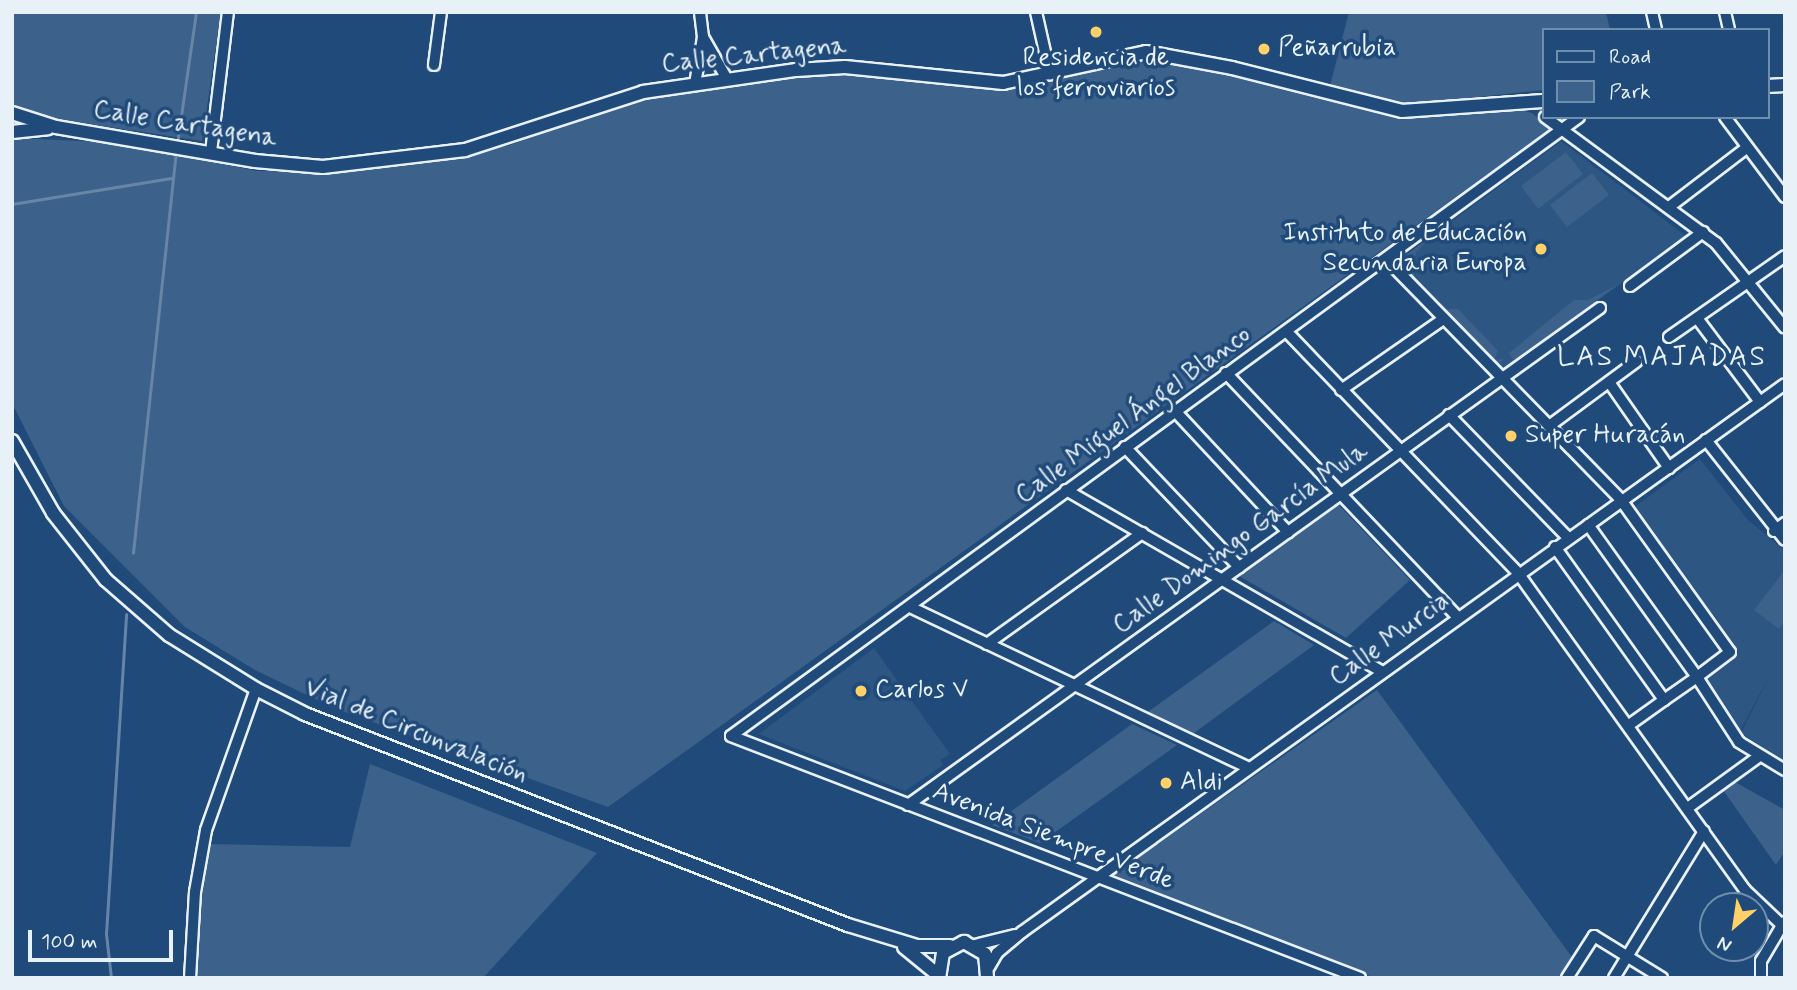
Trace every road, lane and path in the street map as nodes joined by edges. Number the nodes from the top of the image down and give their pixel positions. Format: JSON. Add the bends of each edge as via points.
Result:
{"nodes":[{"id":1,"x":228,"y":12,"type":"edge"},
{"id":2,"x":441,"y":12,"type":"edge"},
{"id":3,"x":700,"y":12,"type":"edge"},
{"id":4,"x":1036,"y":12,"type":"edge"},
{"id":5,"x":703,"y":37,"type":"junction"},
{"id":6,"x":434,"y":65,"type":"dead end"},
{"id":7,"x":1050,"y":74,"type":"junction"},
{"id":8,"x":727,"y":79,"type":"junction"},
{"id":9,"x":695,"y":84,"type":"junction"},
{"id":10,"x":1542,"y":101,"type":"edge"},
{"id":11,"x":1528,"y":102,"type":"junction"},
{"id":12,"x":12,"y":113,"type":"edge"},
{"id":13,"x":1542,"y":114,"type":"edge"},
{"id":14,"x":1547,"y":119,"type":"edge"},
{"id":15,"x":1576,"y":119,"type":"edge"},
{"id":16,"x":1726,"y":119,"type":"edge"},
{"id":17,"x":56,"y":127,"type":"junction"},
{"id":18,"x":1561,"y":131,"type":"junction"},
{"id":19,"x":12,"y":132,"type":"edge"},
{"id":20,"x":1745,"y":149,"type":"junction"},
{"id":21,"x":211,"y":152,"type":"junction"},
{"id":22,"x":1785,"y":197,"type":"edge"},
{"id":23,"x":1669,"y":207,"type":"junction"},
{"id":24,"x":1703,"y":232,"type":"junction"},
{"id":25,"x":1785,"y":256,"type":"edge"},
{"id":26,"x":1387,"y":260,"type":"junction"},
{"id":27,"x":1747,"y":282,"type":"junction"},
{"id":28,"x":1630,"y":286,"type":"dead end"},
{"id":29,"x":1600,"y":308,"type":"dead end"},
{"id":30,"x":1698,"y":318,"type":"junction"},
{"id":31,"x":1442,"y":320,"type":"junction"},
{"id":32,"x":1785,"y":328,"type":"edge"},
{"id":33,"x":1287,"y":332,"type":"junction"},
{"id":34,"x":1669,"y":337,"type":"dead end"},
{"id":35,"x":1637,"y":361,"type":"dead end"},
{"id":36,"x":1226,"y":373,"type":"junction"},
{"id":37,"x":1501,"y":378,"type":"junction"},
{"id":38,"x":1609,"y":382,"type":"junction"},
{"id":39,"x":1785,"y":384,"type":"edge"},
{"id":40,"x":1341,"y":390,"type":"junction"},
{"id":41,"x":1760,"y":402,"type":"junction"},
{"id":42,"x":1175,"y":411,"type":"junction"},
{"id":43,"x":1449,"y":415,"type":"junction"},
{"id":44,"x":1549,"y":426,"type":"junction"},
{"id":45,"x":1706,"y":440,"type":"junction"},
{"id":46,"x":12,"y":441,"type":"edge"},
{"id":47,"x":1125,"y":447,"type":"junction"},
{"id":48,"x":1399,"y":452,"type":"junction"},
{"id":49,"x":1669,"y":468,"type":"junction"},
{"id":50,"x":1066,"y":490,"type":"junction"},
{"id":51,"x":1340,"y":494,"type":"junction"},
{"id":52,"x":1621,"y":500,"type":"junction"},
{"id":53,"x":1785,"y":523,"type":"edge"},
{"id":54,"x":1588,"y":525,"type":"junction"},
{"id":55,"x":1774,"y":531,"type":"junction"},
{"id":56,"x":1288,"y":532,"type":"junction"},
{"id":57,"x":1142,"y":533,"type":"junction"},
{"id":58,"x":1568,"y":538,"type":"junction"},
{"id":59,"x":1785,"y":540,"type":"edge"},
{"id":60,"x":1555,"y":547,"type":"junction"},
{"id":61,"x":1239,"y":567,"type":"junction"},
{"id":62,"x":1518,"y":573,"type":"junction"},
{"id":63,"x":1222,"y":579,"type":"junction"},
{"id":64,"x":910,"y":607,"type":"junction"},
{"id":65,"x":1457,"y":615,"type":"junction"},
{"id":66,"x":987,"y":644,"type":"junction"},
{"id":67,"x":1382,"y":671,"type":"junction"},
{"id":68,"x":1697,"y":677,"type":"junction"},
{"id":69,"x":1074,"y":686,"type":"junction"},
{"id":70,"x":256,"y":690,"type":"junction"},
{"id":71,"x":1664,"y":700,"type":"junction"},
{"id":72,"x":1629,"y":726,"type":"junction"},
{"id":73,"x":732,"y":736,"type":"joint"},
{"id":74,"x":1758,"y":757,"type":"junction"},
{"id":75,"x":1249,"y":768,"type":"junction"},
{"id":76,"x":1785,"y":770,"type":"edge"},
{"id":77,"x":908,"y":805,"type":"junction"},
{"id":78,"x":1689,"y":807,"type":"junction"},
{"id":79,"x":1704,"y":831,"type":"junction"},
{"id":80,"x":1099,"y":876,"type":"junction"},
{"id":81,"x":1784,"y":925,"type":"edge"},
{"id":82,"x":1021,"y":932,"type":"junction"},
{"id":83,"x":891,"y":940,"type":"junction"},
{"id":84,"x":975,"y":945,"type":"junction"},
{"id":85,"x":950,"y":946,"type":"junction"},
{"id":86,"x":1627,"y":954,"type":"junction"},
{"id":87,"x":989,"y":971,"type":"edge"},
{"id":88,"x":939,"y":976,"type":"edge"},
{"id":89,"x":190,"y":978,"type":"edge"},
{"id":90,"x":1001,"y":978,"type":"edge"},
{"id":91,"x":1360,"y":978,"type":"edge"},
{"id":92,"x":1567,"y":978,"type":"edge"},
{"id":93,"x":1614,"y":978,"type":"edge"},
{"id":94,"x":1662,"y":978,"type":"edge"},
{"id":95,"x":1761,"y":978,"type":"edge"}],
"edges":[{"from":1,"to":21,"type":"street"},
{"from":2,"to":6,"type":"street"},
{"from":3,"to":5,"type":"street"},
{"from":4,"to":7,"type":"street"},
{"from":5,"to":8,"type":"street"},
{"from":5,"to":9,"type":"street"},
{"from":7,"to":8,"type":"main road","name":"Calle Cartagena","via":[[1003,83],[845,67]]},
{"from":7,"to":11,"type":"main road","name":"Calle Cartagena","via":[[1146,52],[1232,68],[1402,111]]},
{"from":8,"to":9,"type":"main road","name":"Calle Cartagena"},
{"from":9,"to":21,"type":"main road","name":"Calle Cartagena","via":[[615,99],[510,138],[420,157],[323,167]]},
{"from":10,"to":11,"type":"main road","name":"Calle Cartagena"},
{"from":11,"to":13,"type":"street"},
{"from":12,"to":17,"type":"main road","name":"Calle Cartagena"},
{"from":14,"to":18,"type":"street"},
{"from":15,"to":18,"type":"street","name":"Calle Miguel Ángel Blanco"},
{"from":16,"to":20,"type":"street"},
{"from":17,"to":19,"type":"main road","name":"Calle Cartagena"},
{"from":17,"to":21,"type":"main road","name":"Calle Cartagena"},
{"from":18,"to":23,"type":"street"},
{"from":18,"to":26,"type":"street","name":"Calle Miguel Ángel Blanco"},
{"from":20,"to":22,"type":"street"},
{"from":20,"to":23,"type":"street"},
{"from":23,"to":24,"type":"street"},
{"from":24,"to":27,"type":"street"},
{"from":24,"to":28,"type":"street"},
{"from":25,"to":27,"type":"street"},
{"from":26,"to":31,"type":"street"},
{"from":26,"to":33,"type":"street","name":"Calle Miguel Ángel Blanco"},
{"from":27,"to":30,"type":"street"},
{"from":27,"to":32,"type":"street"},
{"from":29,"to":37,"type":"street","name":"Calle Domingo García Mula"},
{"from":30,"to":34,"type":"street"},
{"from":30,"to":41,"type":"street"},
{"from":31,"to":37,"type":"street"},
{"from":31,"to":40,"type":"street"},
{"from":33,"to":36,"type":"street","name":"Calle Miguel Ángel Blanco"},
{"from":33,"to":40,"type":"street"},
{"from":35,"to":38,"type":"street"},
{"from":36,"to":42,"type":"street","name":"Calle Miguel Ángel Blanco"},
{"from":36,"to":51,"type":"street"},
{"from":37,"to":43,"type":"street","name":"Calle Domingo García Mula"},
{"from":37,"to":44,"type":"street"},
{"from":38,"to":44,"type":"street"},
{"from":38,"to":49,"type":"street"},
{"from":39,"to":41,"type":"street","name":"Calle Murcia"},
{"from":40,"to":48,"type":"street"},
{"from":41,"to":45,"type":"street","name":"Calle Murcia"},
{"from":42,"to":47,"type":"street","name":"Calle Miguel Ángel Blanco"},
{"from":42,"to":56,"type":"street"},
{"from":43,"to":48,"type":"street","name":"Calle Domingo García Mula"},
{"from":43,"to":58,"type":"street"},
{"from":44,"to":52,"type":"street"},
{"from":45,"to":49,"type":"street","name":"Calle Murcia"},
{"from":45,"to":55,"type":"street"},
{"from":46,"to":70,"type":"main road","name":"Vial de Circunvalación","via":[[53,513],[106,580],[169,635]]},
{"from":47,"to":50,"type":"street","name":"Calle Miguel Ángel Blanco"},
{"from":47,"to":61,"type":"street"},
{"from":48,"to":51,"type":"street","name":"Calle Domingo García Mula"},
{"from":48,"to":62,"type":"street"},
{"from":49,"to":52,"type":"street","name":"Calle Murcia"},
{"from":50,"to":57,"type":"street"},
{"from":50,"to":64,"type":"street","name":"Calle Miguel Ángel Blanco"},
{"from":51,"to":56,"type":"street","name":"Calle Domingo García Mula"},
{"from":51,"to":65,"type":"street"},
{"from":52,"to":54,"type":"street","name":"Calle Murcia"},
{"from":52,"to":68,"type":"street","via":[[1730,652]]},
{"from":53,"to":55,"type":"street"},
{"from":54,"to":58,"type":"street","name":"Calle Murcia"},
{"from":54,"to":68,"type":"street"},
{"from":55,"to":59,"type":"street"},
{"from":56,"to":61,"type":"street","name":"Calle Domingo García Mula"},
{"from":57,"to":63,"type":"street"},
{"from":57,"to":66,"type":"street"},
{"from":58,"to":60,"type":"street","name":"Calle Murcia"},
{"from":60,"to":62,"type":"street","name":"Calle Murcia"},
{"from":60,"to":71,"type":"street"},
{"from":61,"to":63,"type":"street","name":"Calle Domingo García Mula"},
{"from":62,"to":65,"type":"street","name":"Calle Murcia"},
{"from":62,"to":72,"type":"street"},
{"from":63,"to":67,"type":"street"},
{"from":63,"to":69,"type":"street","name":"Calle Domingo García Mula"},
{"from":64,"to":66,"type":"street"},
{"from":64,"to":73,"type":"street","name":"Calle Miguel Ángel Blanco"},
{"from":65,"to":67,"type":"street","name":"Calle Murcia"},
{"from":66,"to":69,"type":"street"},
{"from":67,"to":75,"type":"street","name":"Calle Murcia"},
{"from":68,"to":71,"type":"street"},
{"from":68,"to":74,"type":"street","via":[[1739,742]]},
{"from":69,"to":75,"type":"street"},
{"from":69,"to":77,"type":"street","name":"Calle Domingo García Mula"},
{"from":70,"to":83,"type":"main road","name":"Vial de Circunvalación","via":[[305,714]]},
{"from":70,"to":89,"type":"street","via":[[206,830],[195,892]]},
{"from":71,"to":72,"type":"street"},
{"from":72,"to":78,"type":"street"},
{"from":73,"to":77,"type":"street","name":"Avenida Siempre Verde"},
{"from":74,"to":76,"type":"street"},
{"from":74,"to":78,"type":"street"},
{"from":75,"to":80,"type":"street","name":"Calle Murcia"},
{"from":77,"to":80,"type":"street","name":"Avenida Siempre Verde"},
{"from":78,"to":79,"type":"street"},
{"from":79,"to":81,"type":"street","via":[[1753,899]]},
{"from":79,"to":86,"type":"street"},
{"from":80,"to":82,"type":"street","name":"Calle Murcia"},
{"from":80,"to":91,"type":"street","name":"Avenida Siempre Verde"},
{"from":81,"to":95,"type":"street","via":[[1760,961]]},
{"from":82,"to":84,"type":"street","name":"Calle Murcia"},
{"from":82,"to":87,"type":"street","name":"Calle Murcia","via":[[997,953]]},
{"from":83,"to":85,"type":"main road","name":"Vial de Circunvalación","via":[[930,948]]},
{"from":83,"to":88,"type":"main road","name":"Vial de Circunvalación","via":[[924,959]]},
{"from":84,"to":85,"type":"main road","name":"Vial de Circunvalación"},
{"from":84,"to":87,"type":"main road","via":[[985,954]]},
{"from":85,"to":88,"type":"main road","via":[[939,960]]},
{"from":86,"to":92,"type":"street","via":[[1594,936]]},
{"from":86,"to":93,"type":"street"},
{"from":86,"to":94,"type":"street"},
{"from":87,"to":90,"type":"main road"}]}
